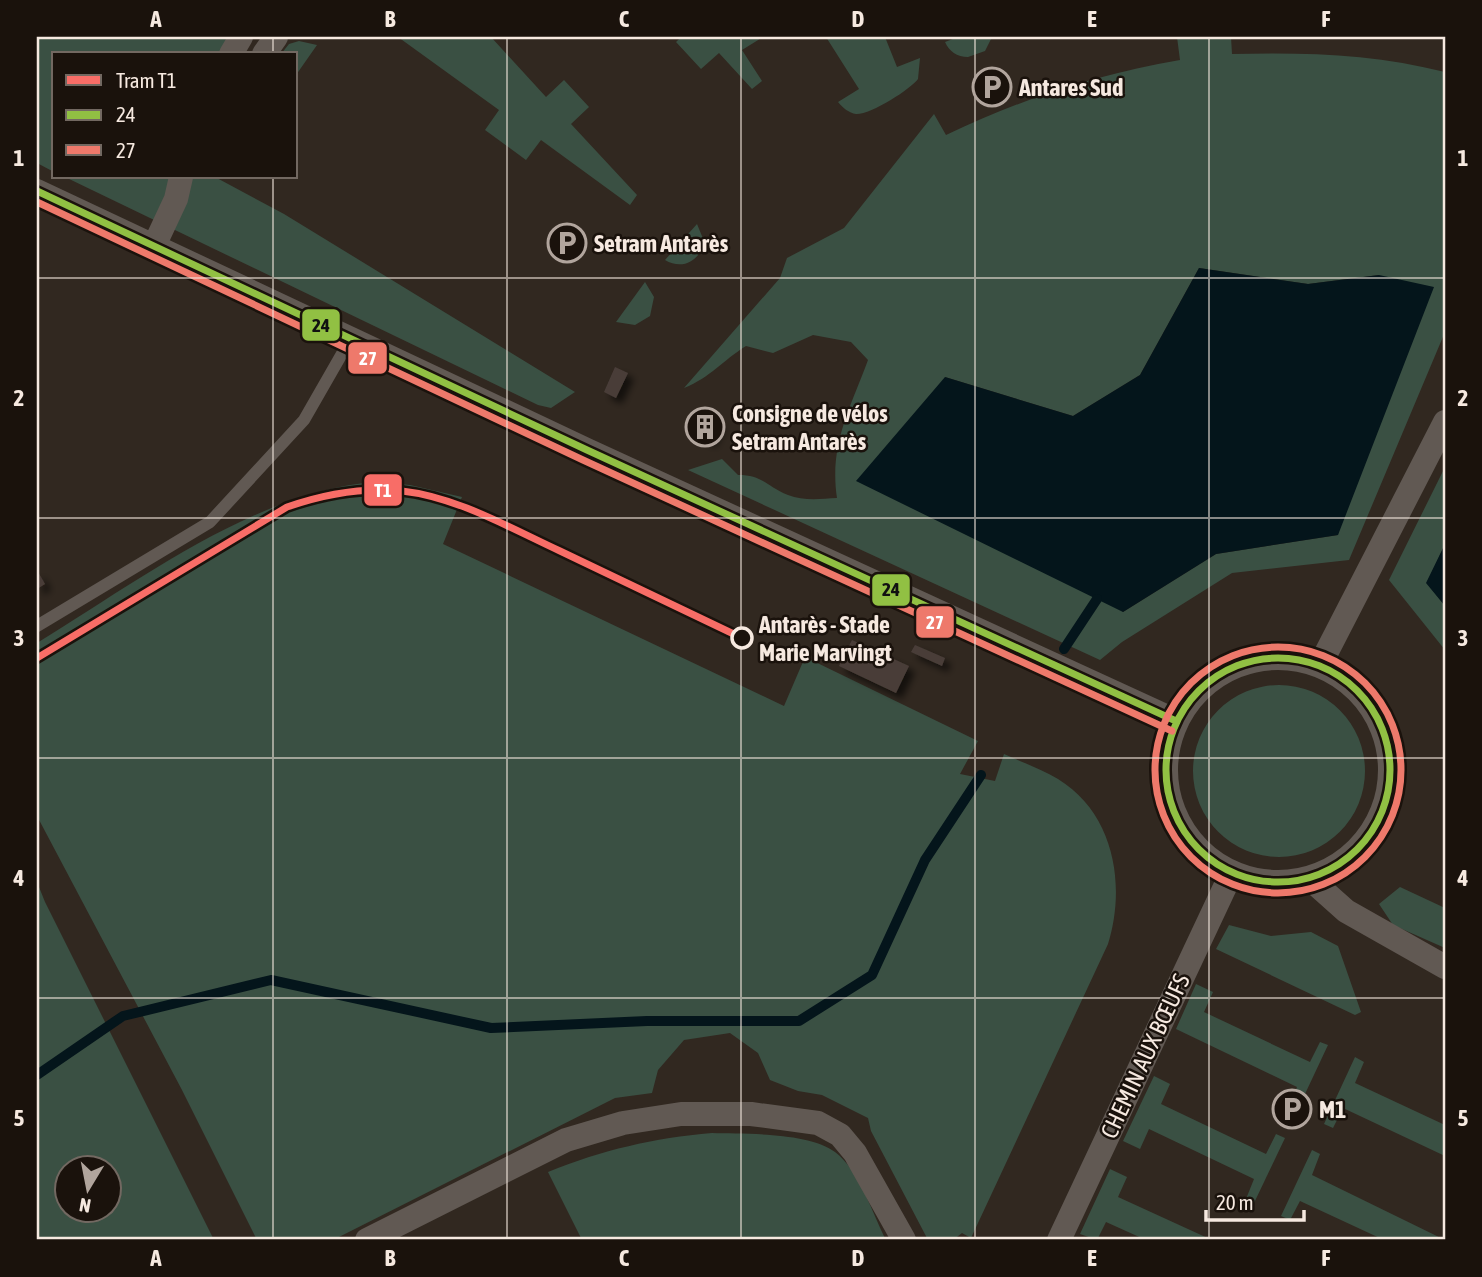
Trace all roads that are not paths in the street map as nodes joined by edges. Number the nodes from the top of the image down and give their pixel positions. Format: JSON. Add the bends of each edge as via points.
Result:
{"nodes":[{"id":1,"x":276,"y":37,"type":"edge"},
{"id":2,"x":265,"y":52,"type":"edge"},
{"id":3,"x":181,"y":178,"type":"edge"},
{"id":4,"x":37,"y":191,"type":"edge"},
{"id":5,"x":154,"y":246,"type":"junction"},
{"id":6,"x":351,"y":338,"type":"junction"},
{"id":7,"x":1445,"y":422,"type":"edge"},
{"id":8,"x":37,"y":626,"type":"edge"},
{"id":9,"x":1320,"y":665,"type":"junction"},
{"id":10,"x":1177,"y":721,"type":"junction"},
{"id":11,"x":1232,"y":872,"type":"junction"},
{"id":12,"x":1309,"y":878,"type":"junction"},
{"id":13,"x":1445,"y":967,"type":"edge"},
{"id":14,"x":367,"y":1240,"type":"edge"},
{"id":15,"x":904,"y":1240,"type":"edge"},
{"id":16,"x":1059,"y":1240,"type":"edge"}],
"edges":[{"from":1,"to":2,"type":"street"},
{"from":3,"to":5,"type":"street"},
{"from":4,"to":5,"type":"street"},
{"from":5,"to":6,"type":"street"},
{"from":6,"to":8,"type":"lane","via":[[304,420],[210,522]]},
{"from":6,"to":10,"type":"street"},
{"from":7,"to":9,"type":"street"},
{"from":9,"to":10,"type":"street","via":[[1287,657],[1253,660],[1222,672],[1195,693]]},
{"from":9,"to":12,"type":"street","via":[[1350,683],[1374,709],[1388,741],[1391,776],[1384,810],[1367,840],[1341,864]]},
{"from":10,"to":11,"type":"street","via":[[1166,755],[1167,791],[1179,824],[1202,853]]},
{"from":11,"to":12,"type":"street","via":[[1270,882]]},
{"from":11,"to":16,"type":"street","name":"CHEMIN AUX BŒUFS"},
{"from":12,"to":13,"type":"street","via":[[1346,911]]},
{"from":14,"to":15,"type":"street","via":[[566,1140],[623,1123],[681,1114],[751,1114],[818,1123],[840,1135]]}]}
